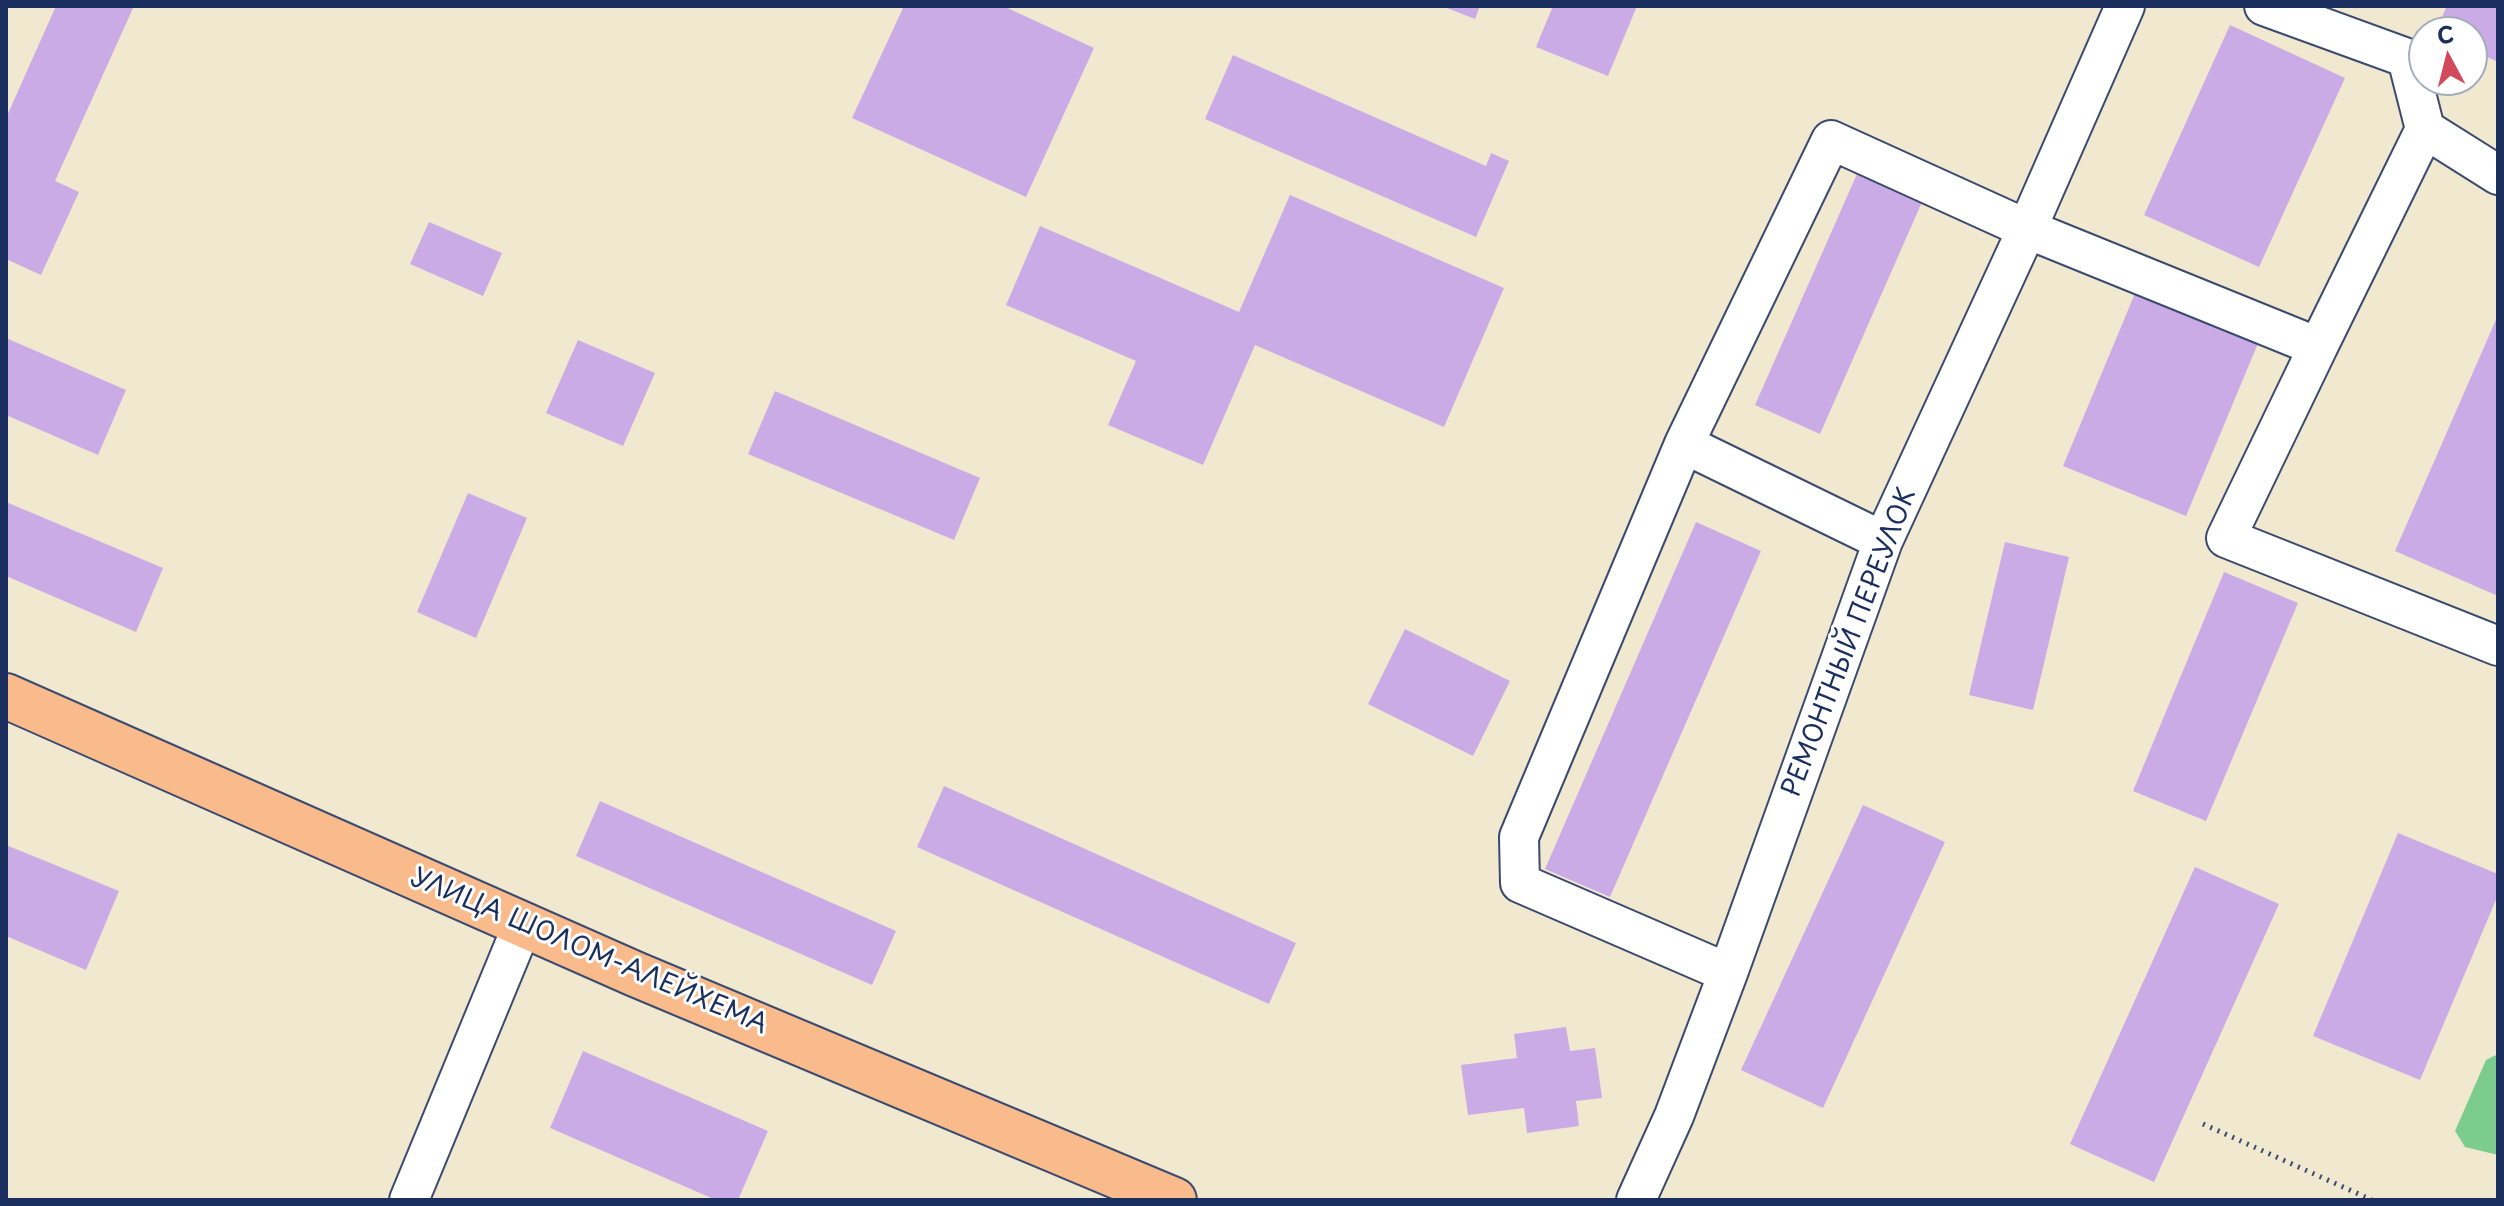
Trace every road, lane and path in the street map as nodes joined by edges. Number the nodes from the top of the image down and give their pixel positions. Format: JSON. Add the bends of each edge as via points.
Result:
{"nodes":[{"id":1,"x":2125,"y":6,"type":"edge"},
{"id":2,"x":2264,"y":6,"type":"edge"},
{"id":3,"x":2425,"y":129,"type":"junction"},
{"id":4,"x":2498,"y":175,"type":"edge"},
{"id":5,"x":2027,"y":229,"type":"junction"},
{"id":6,"x":2318,"y":347,"type":"junction"},
{"id":7,"x":1684,"y":444,"type":"junction"},
{"id":8,"x":1883,"y":541,"type":"junction"},
{"id":9,"x":2498,"y":646,"type":"edge"},
{"id":10,"x":6,"y":696,"type":"edge"},
{"id":11,"x":523,"y":924,"type":"junction"},
{"id":12,"x":1728,"y":973,"type":"junction"},
{"id":13,"x":2203,"y":1124,"type":"dead end"},
{"id":14,"x":409,"y":1200,"type":"edge"},
{"id":15,"x":1174,"y":1200,"type":"edge"},
{"id":16,"x":1636,"y":1200,"type":"edge"},
{"id":17,"x":2372,"y":1200,"type":"edge"}],
"edges":[{"from":1,"to":5,"type":"street","name":"РЕМОНТНЫЙ ПЕРЕУЛОК"},
{"from":2,"to":3,"type":"street","via":[[2407,58]]},
{"from":3,"to":4,"type":"street"},
{"from":3,"to":6,"type":"street"},
{"from":5,"to":6,"type":"street"},
{"from":5,"to":7,"type":"street","via":[[1831,140]]},
{"from":5,"to":8,"type":"street","name":"РЕМОНТНЫЙ ПЕРЕУЛОК"},
{"from":6,"to":9,"type":"street","via":[[2226,538]]},
{"from":7,"to":8,"type":"street"},
{"from":7,"to":12,"type":"street","via":[[1519,837],[1520,883]]},
{"from":8,"to":12,"type":"street","name":"РЕМОНТНЫЙ ПЕРЕУЛОК"},
{"from":10,"to":11,"type":"main road","name":"УЛИЦА ШОЛОМ-АЛЕЙХЕМА"},
{"from":11,"to":14,"type":"street"},
{"from":11,"to":15,"type":"main road","name":"УЛИЦА ШОЛОМ-АЛЕЙХЕМА"},
{"from":12,"to":16,"type":"street","name":"РЕМОНТНЫЙ ПЕРЕУЛОК"},
{"from":13,"to":17,"type":"path"}]}
